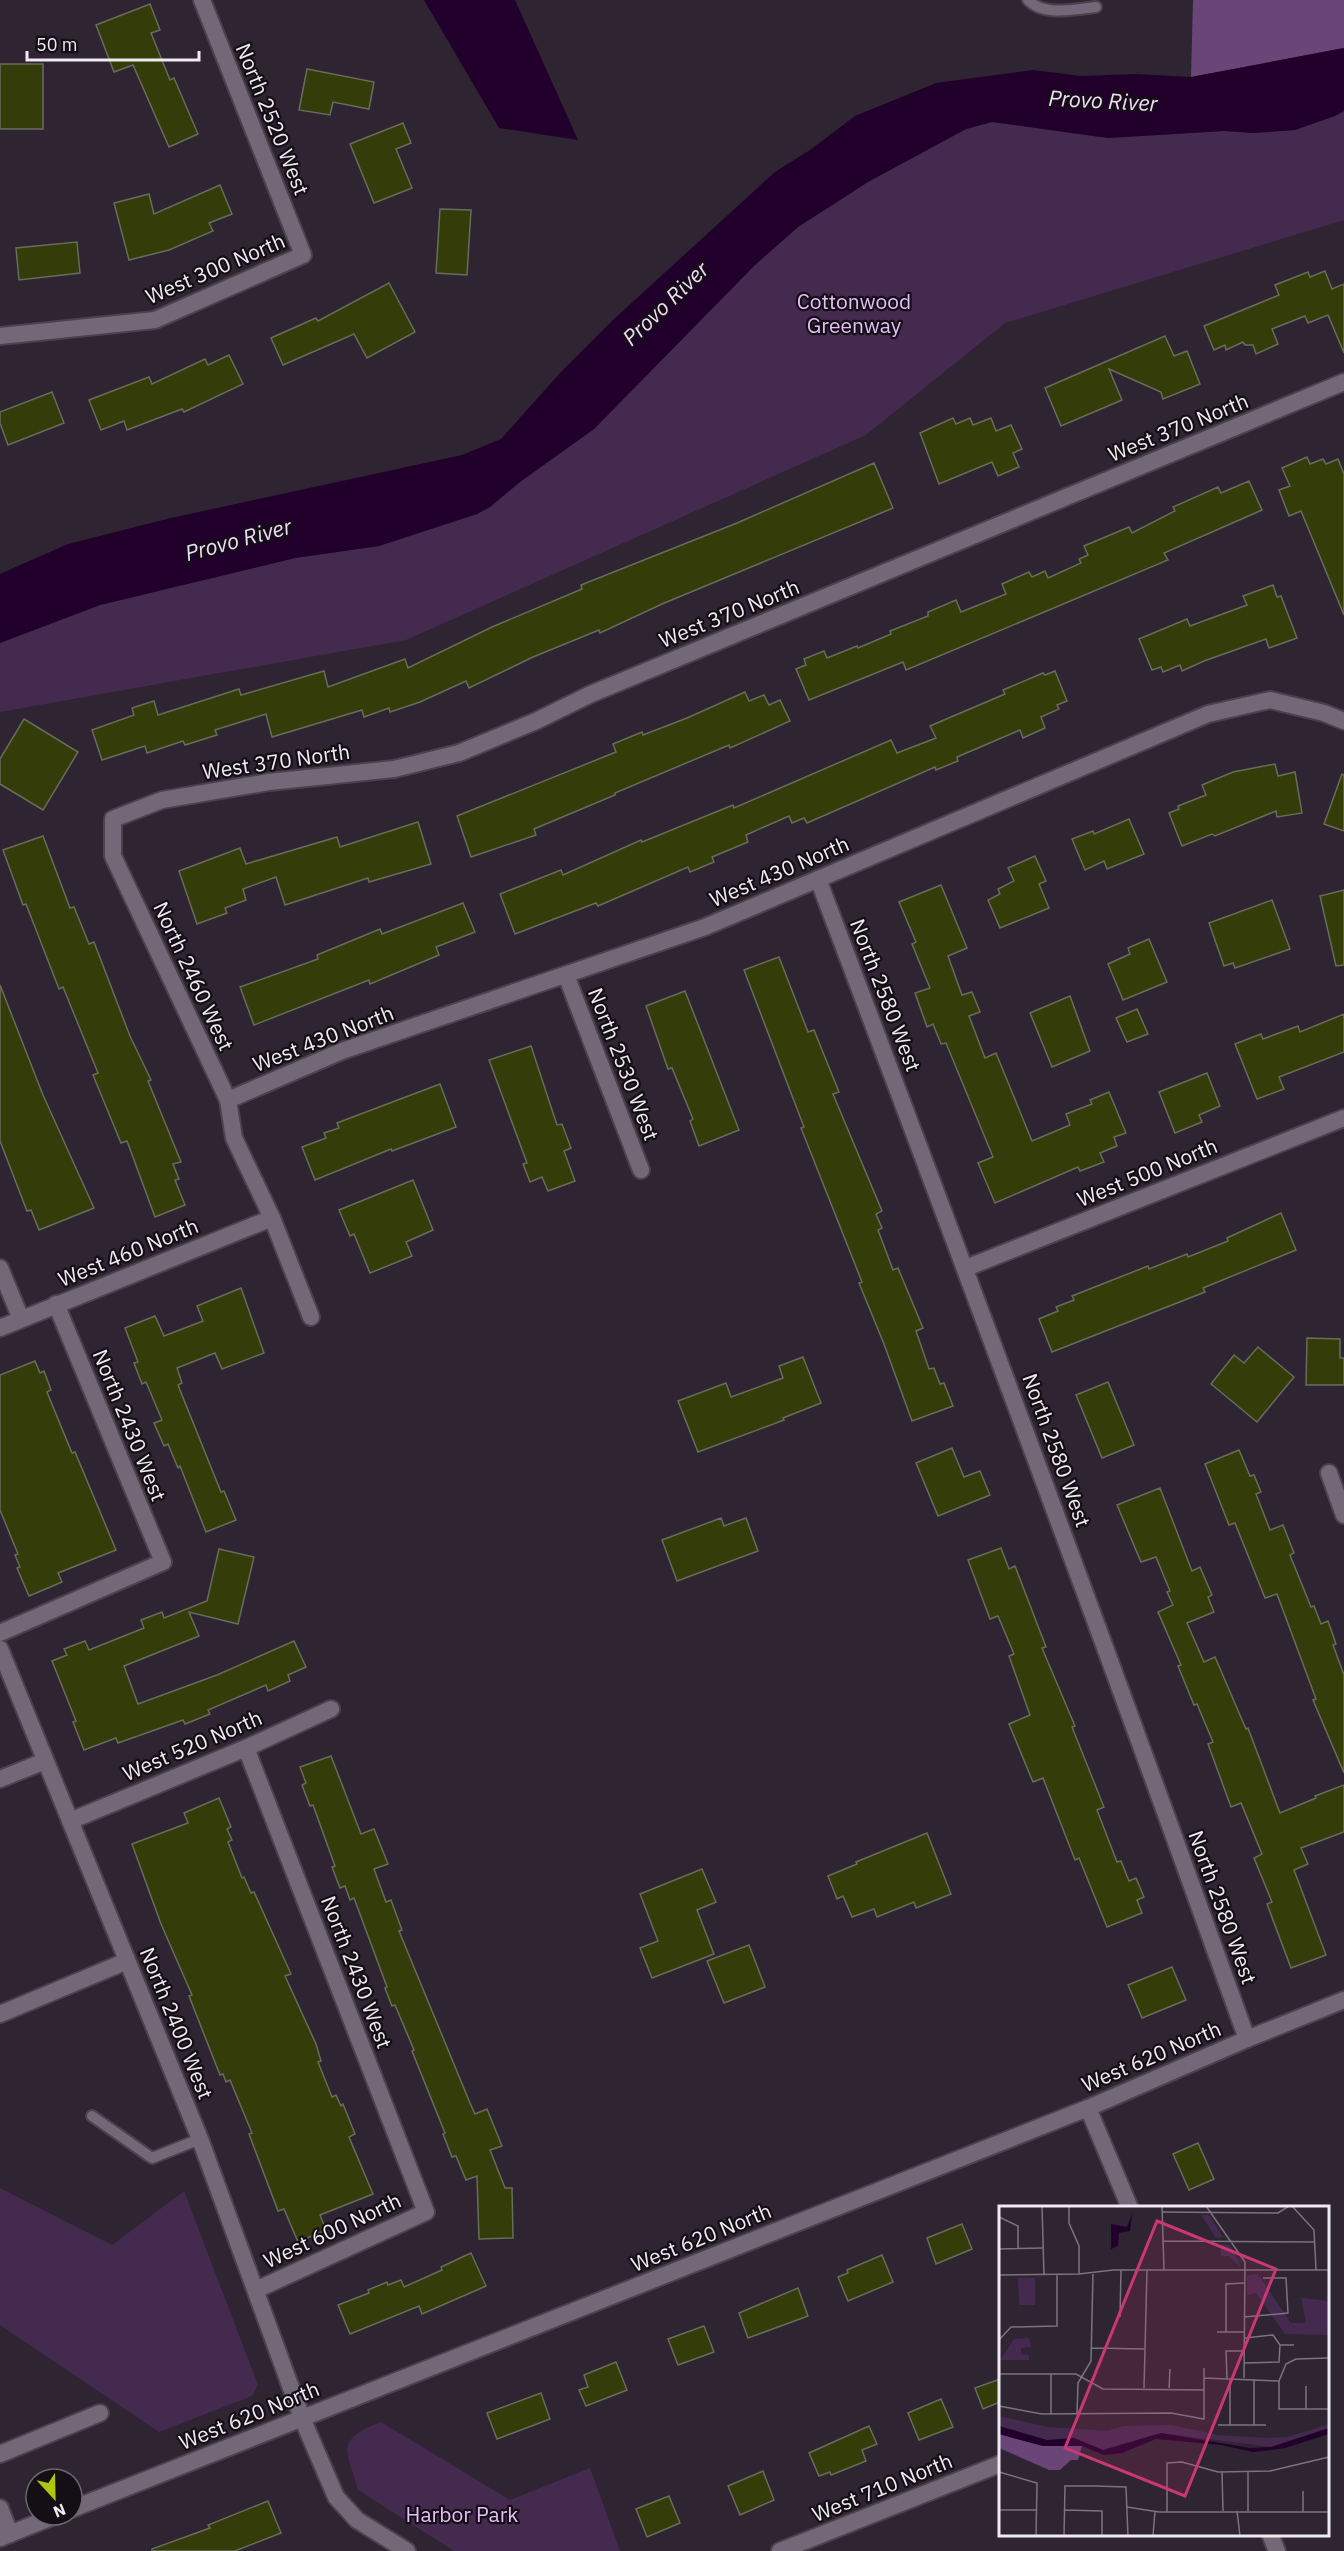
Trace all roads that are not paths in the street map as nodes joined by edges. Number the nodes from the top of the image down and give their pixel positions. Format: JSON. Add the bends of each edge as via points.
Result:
{"nodes":[{"id":1,"x":202,"y":0,"type":"edge"},
{"id":2,"x":1028,"y":0,"type":"edge"},
{"id":3,"x":1096,"y":8,"type":"dead end"},
{"id":4,"x":303,"y":255,"type":"joint"},
{"id":5,"x":0,"y":336,"type":"edge"},
{"id":6,"x":1344,"y":382,"type":"edge"},
{"id":7,"x":1344,"y":721,"type":"edge"},
{"id":8,"x":113,"y":819,"type":"joint"},
{"id":9,"x":818,"y":879,"type":"junction"},
{"id":10,"x":566,"y":975,"type":"junction"},
{"id":11,"x":228,"y":1100,"type":"junction"},
{"id":12,"x":1344,"y":1118,"type":"edge"},
{"id":13,"x":641,"y":1170,"type":"dead end"},
{"id":14,"x":272,"y":1218,"type":"junction"},
{"id":15,"x":0,"y":1268,"type":"edge"},
{"id":16,"x":966,"y":1268,"type":"junction"},
{"id":17,"x":56,"y":1304,"type":"junction"},
{"id":18,"x":311,"y":1317,"type":"dead end"},
{"id":19,"x":21,"y":1319,"type":"junction"},
{"id":20,"x":0,"y":1328,"type":"edge"},
{"id":21,"x":1329,"y":1473,"type":"dead end"},
{"id":22,"x":1344,"y":1515,"type":"edge"},
{"id":23,"x":0,"y":1633,"type":"edge"},
{"id":24,"x":0,"y":1649,"type":"edge"},
{"id":25,"x":331,"y":1709,"type":"dead end"},
{"id":26,"x":246,"y":1748,"type":"junction"},
{"id":27,"x":45,"y":1761,"type":"junction"},
{"id":28,"x":0,"y":1779,"type":"edge"},
{"id":29,"x":70,"y":1821,"type":"junction"},
{"id":30,"x":127,"y":1961,"type":"junction"},
{"id":31,"x":1344,"y":2000,"type":"edge"},
{"id":32,"x":0,"y":2013,"type":"edge"},
{"id":33,"x":1247,"y":2039,"type":"junction"},
{"id":34,"x":1088,"y":2108,"type":"junction"},
{"id":35,"x":92,"y":2116,"type":"dead end"},
{"id":36,"x":200,"y":2139,"type":"junction"},
{"id":37,"x":1129,"y":2206,"type":"edge"},
{"id":38,"x":426,"y":2212,"type":"joint"},
{"id":39,"x":256,"y":2290,"type":"junction"},
{"id":40,"x":100,"y":2414,"type":"dead end"},
{"id":41,"x":302,"y":2418,"type":"junction"},
{"id":42,"x":0,"y":2454,"type":"edge"},
{"id":43,"x":999,"y":2464,"type":"edge"},
{"id":44,"x":84,"y":2504,"type":"edge"},
{"id":45,"x":0,"y":2508,"type":"edge"},
{"id":46,"x":27,"y":2527,"type":"edge"},
{"id":47,"x":5,"y":2536,"type":"edge"},
{"id":48,"x":1270,"y":2536,"type":"edge"},
{"id":49,"x":407,"y":2551,"type":"edge"},
{"id":50,"x":780,"y":2551,"type":"edge"},
{"id":51,"x":1277,"y":2551,"type":"edge"}],
"edges":[{"from":1,"to":4,"type":"street","name":"North 2520 West"},
{"from":2,"to":3,"type":"lane","via":[[1055,11]]},
{"from":4,"to":5,"type":"street","name":"West 300 North","via":[[155,320]]},
{"from":6,"to":8,"type":"street","name":"West 370 North","via":[[591,694],[459,753],[394,769],[269,782],[162,800]]},
{"from":7,"to":9,"type":"street","name":"West 430 North","via":[[1270,700],[1208,714]]},
{"from":8,"to":11,"type":"street","name":"North 2460 West","via":[[113,856]]},
{"from":9,"to":10,"type":"street","name":"West 430 North","via":[[705,927]]},
{"from":9,"to":16,"type":"street","name":"North 2580 West"},
{"from":10,"to":11,"type":"street","name":"West 430 North","via":[[342,1051]]},
{"from":10,"to":13,"type":"street","name":"North 2530 West"},
{"from":11,"to":14,"type":"street","name":"North 2460 West","via":[[234,1138]]},
{"from":12,"to":16,"type":"street","name":"West 500 North"},
{"from":14,"to":17,"type":"street","name":"West 460 North"},
{"from":14,"to":18,"type":"street","name":"North 2460 West"},
{"from":15,"to":19,"type":"street"},
{"from":16,"to":33,"type":"street","name":"North 2580 West"},
{"from":17,"to":19,"type":"street","name":"West 460 North"},
{"from":17,"to":23,"type":"street","name":"North 2430 West","via":[[163,1562]]},
{"from":19,"to":20,"type":"street","name":"West 460 North"},
{"from":21,"to":22,"type":"street"},
{"from":24,"to":27,"type":"street","name":"North 2400 West"},
{"from":25,"to":26,"type":"street","name":"West 520 North"},
{"from":26,"to":29,"type":"street","name":"West 520 North"},
{"from":26,"to":38,"type":"street","name":"North 2430 West"},
{"from":27,"to":28,"type":"street"},
{"from":27,"to":29,"type":"street","name":"North 2400 West"},
{"from":29,"to":30,"type":"street","name":"North 2400 West"},
{"from":30,"to":32,"type":"street"},
{"from":30,"to":36,"type":"street","name":"North 2400 West"},
{"from":31,"to":33,"type":"street","name":"West 620 North"},
{"from":33,"to":34,"type":"street","name":"West 620 North"},
{"from":34,"to":37,"type":"street"},
{"from":34,"to":41,"type":"street","name":"West 620 North"},
{"from":35,"to":36,"type":"lane","via":[[152,2158]]},
{"from":36,"to":39,"type":"street","name":"North 2400 West"},
{"from":38,"to":39,"type":"street","name":"West 600 North"},
{"from":39,"to":41,"type":"street","name":"North 2400 West"},
{"from":40,"to":42,"type":"street"},
{"from":41,"to":44,"type":"street","name":"West 620 North"},
{"from":41,"to":49,"type":"street","name":"North 2400 West","via":[[336,2497],[357,2520]]},
{"from":43,"to":50,"type":"street","name":"West 710 North"},
{"from":45,"to":47,"type":"street"},
{"from":46,"to":47,"type":"street"},
{"from":48,"to":51,"type":"street"}]}
